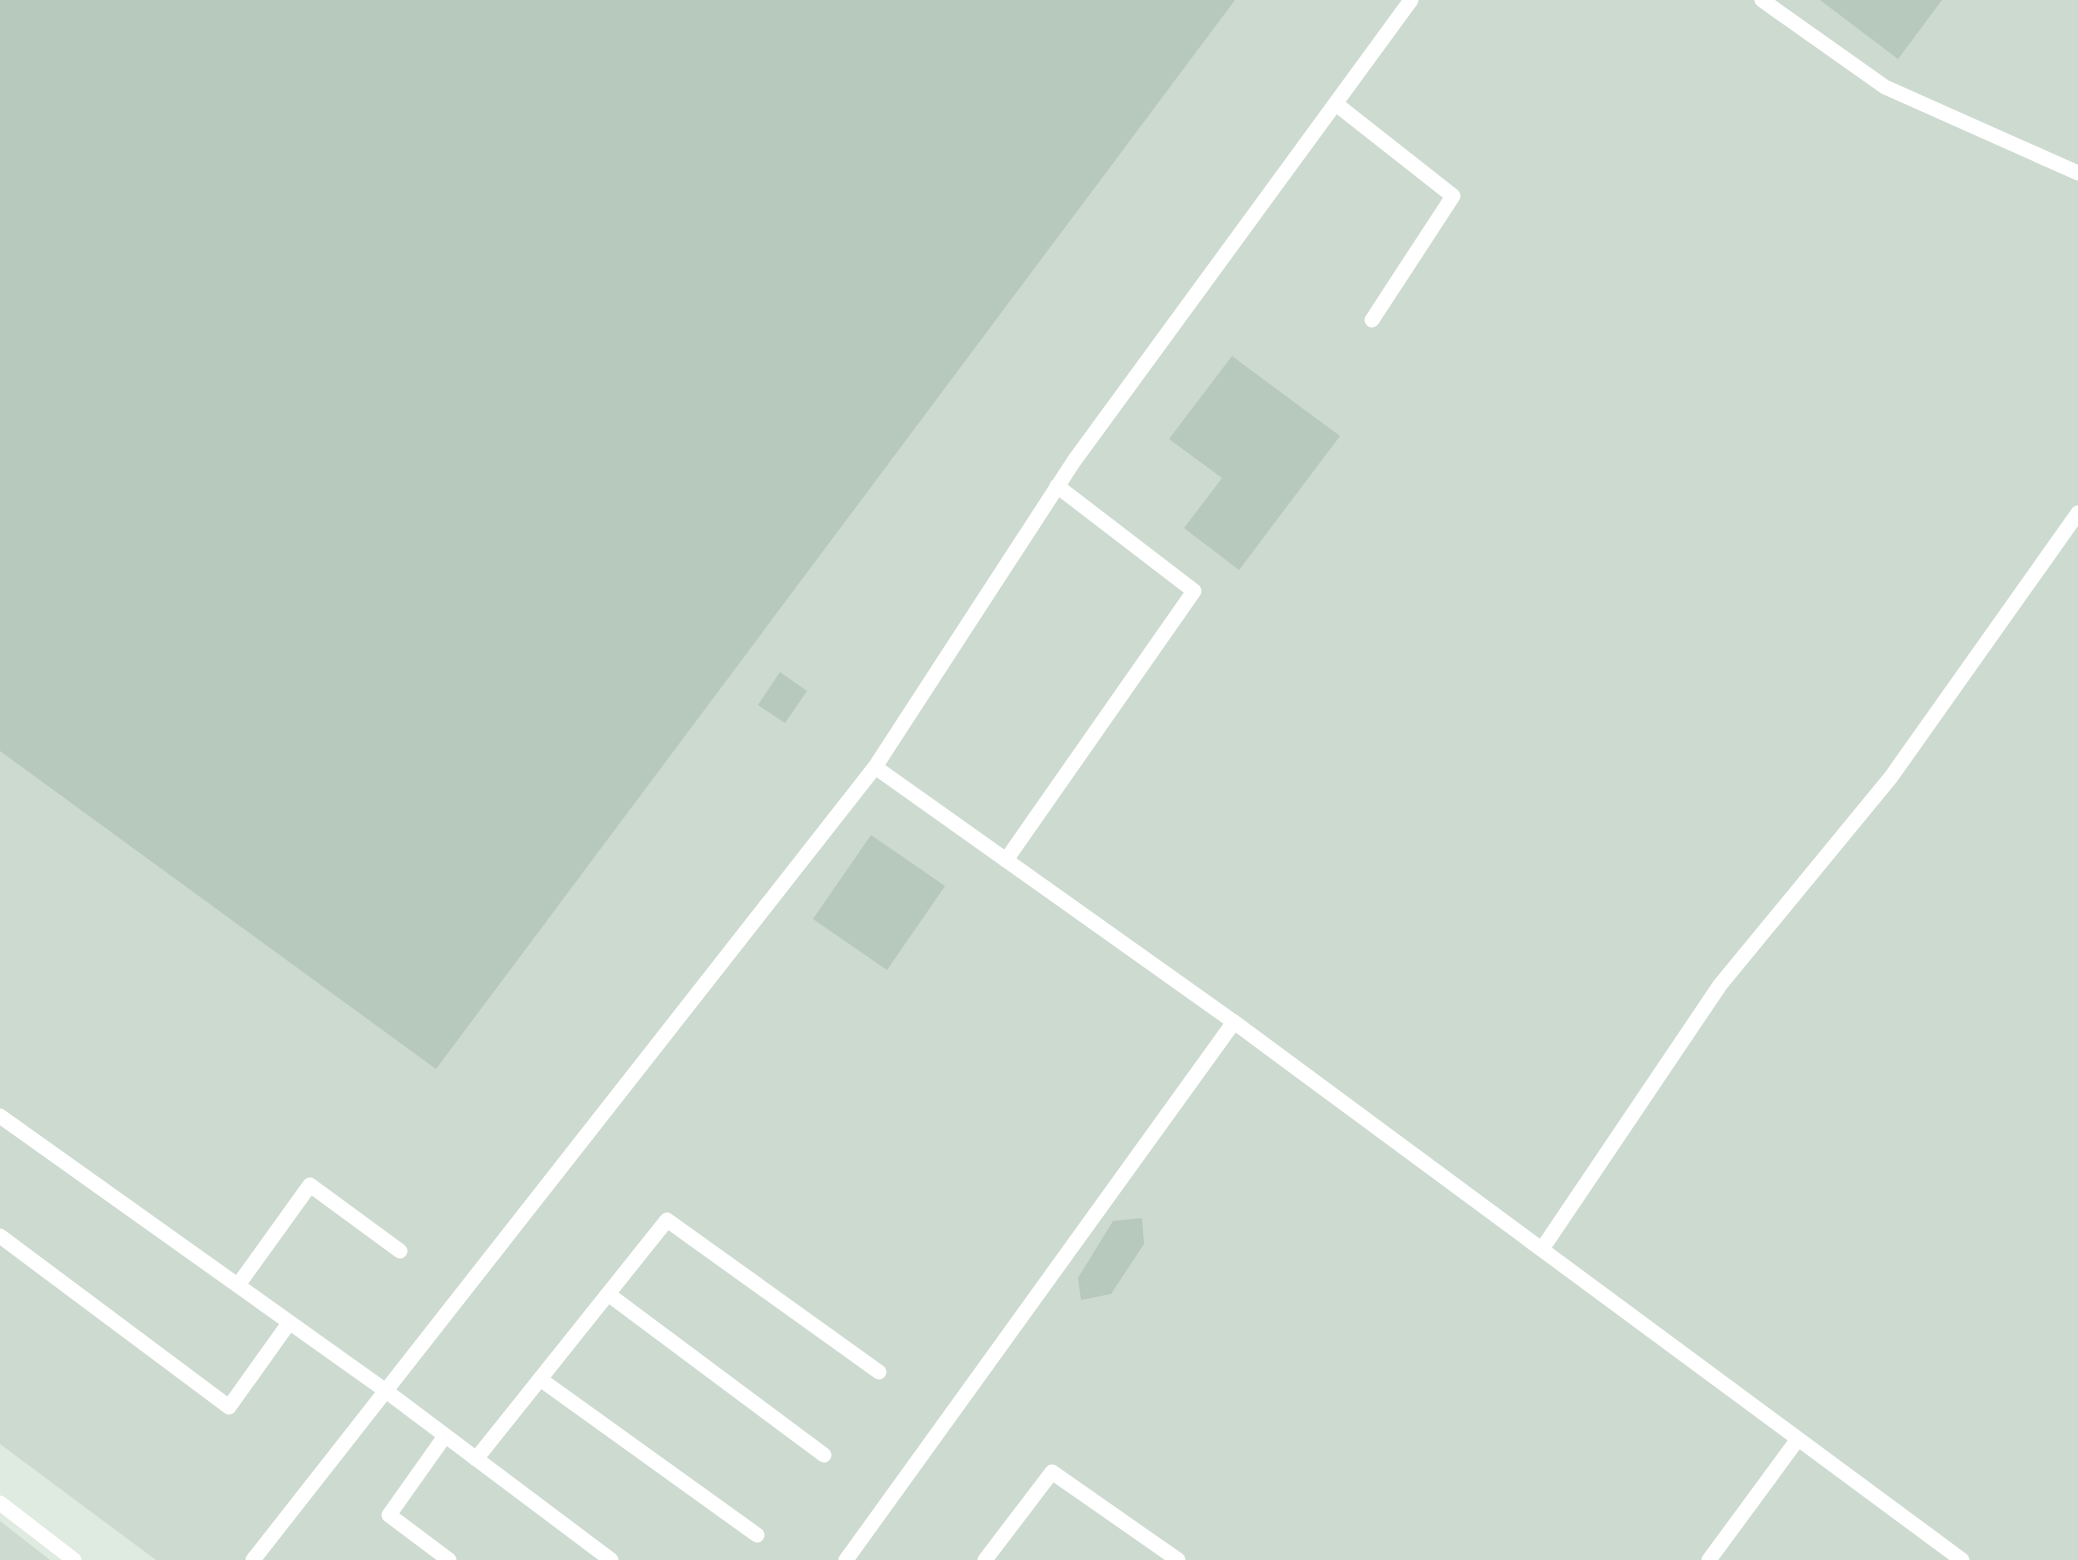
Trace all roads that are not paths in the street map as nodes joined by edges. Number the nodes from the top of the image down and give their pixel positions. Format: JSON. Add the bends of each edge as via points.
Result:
{"nodes":[{"id":1,"x":1411,"y":0,"type":"edge"},
{"id":2,"x":1762,"y":0,"type":"edge"},
{"id":3,"x":1336,"y":104,"type":"junction"},
{"id":4,"x":2078,"y":173,"type":"edge"},
{"id":5,"x":1372,"y":320,"type":"dead end"},
{"id":6,"x":1057,"y":486,"type":"junction"},
{"id":7,"x":2078,"y":513,"type":"edge"},
{"id":8,"x":875,"y":767,"type":"junction"},
{"id":9,"x":1006,"y":860,"type":"junction"},
{"id":10,"x":1234,"y":1022,"type":"junction"},
{"id":11,"x":0,"y":1116,"type":"edge"},
{"id":12,"x":0,"y":1236,"type":"edge"},
{"id":13,"x":1542,"y":1249,"type":"junction"},
{"id":14,"x":400,"y":1252,"type":"dead end"},
{"id":15,"x":238,"y":1285,"type":"junction"},
{"id":16,"x":608,"y":1294,"type":"junction"},
{"id":17,"x":290,"y":1323,"type":"junction"},
{"id":18,"x":879,"y":1372,"type":"dead end"},
{"id":19,"x":540,"y":1379,"type":"junction"},
{"id":20,"x":386,"y":1391,"type":"junction"},
{"id":21,"x":445,"y":1436,"type":"junction"},
{"id":22,"x":1798,"y":1439,"type":"junction"},
{"id":23,"x":824,"y":1455,"type":"dead end"},
{"id":24,"x":476,"y":1459,"type":"junction"},
{"id":25,"x":0,"y":1503,"type":"edge"},
{"id":26,"x":757,"y":1535,"type":"dead end"},
{"id":27,"x":74,"y":1560,"type":"edge"},
{"id":28,"x":253,"y":1560,"type":"edge"},
{"id":29,"x":450,"y":1560,"type":"edge"},
{"id":30,"x":611,"y":1560,"type":"edge"},
{"id":31,"x":846,"y":1560,"type":"edge"},
{"id":32,"x":985,"y":1560,"type":"edge"},
{"id":33,"x":1178,"y":1560,"type":"edge"},
{"id":34,"x":1709,"y":1560,"type":"edge"},
{"id":35,"x":1962,"y":1560,"type":"edge"}],
"edges":[{"from":1,"to":3,"type":"street"},
{"from":2,"to":4,"type":"street","via":[[1885,87]]},
{"from":3,"to":5,"type":"street","via":[[1453,196]]},
{"from":3,"to":6,"type":"street"},
{"from":6,"to":8,"type":"street"},
{"from":6,"to":9,"type":"street","via":[[1194,591]]},
{"from":7,"to":13,"type":"street","via":[[1891,777],[1720,985]]},
{"from":8,"to":9,"type":"street"},
{"from":8,"to":20,"type":"street"},
{"from":9,"to":10,"type":"street"},
{"from":10,"to":13,"type":"street"},
{"from":10,"to":31,"type":"street"},
{"from":11,"to":15,"type":"street"},
{"from":12,"to":17,"type":"street","via":[[229,1407]]},
{"from":13,"to":22,"type":"street"},
{"from":14,"to":15,"type":"street","via":[[310,1185]]},
{"from":15,"to":17,"type":"street"},
{"from":16,"to":18,"type":"street","via":[[667,1220]]},
{"from":16,"to":19,"type":"street"},
{"from":16,"to":23,"type":"street"},
{"from":17,"to":20,"type":"street"},
{"from":19,"to":24,"type":"street"},
{"from":19,"to":26,"type":"street"},
{"from":20,"to":21,"type":"street"},
{"from":20,"to":28,"type":"street"},
{"from":21,"to":24,"type":"street"},
{"from":21,"to":29,"type":"street","via":[[389,1516]]},
{"from":22,"to":34,"type":"street"},
{"from":22,"to":35,"type":"street"},
{"from":24,"to":30,"type":"street"},
{"from":25,"to":27,"type":"street"},
{"from":32,"to":33,"type":"street","via":[[1052,1472]]}]}
